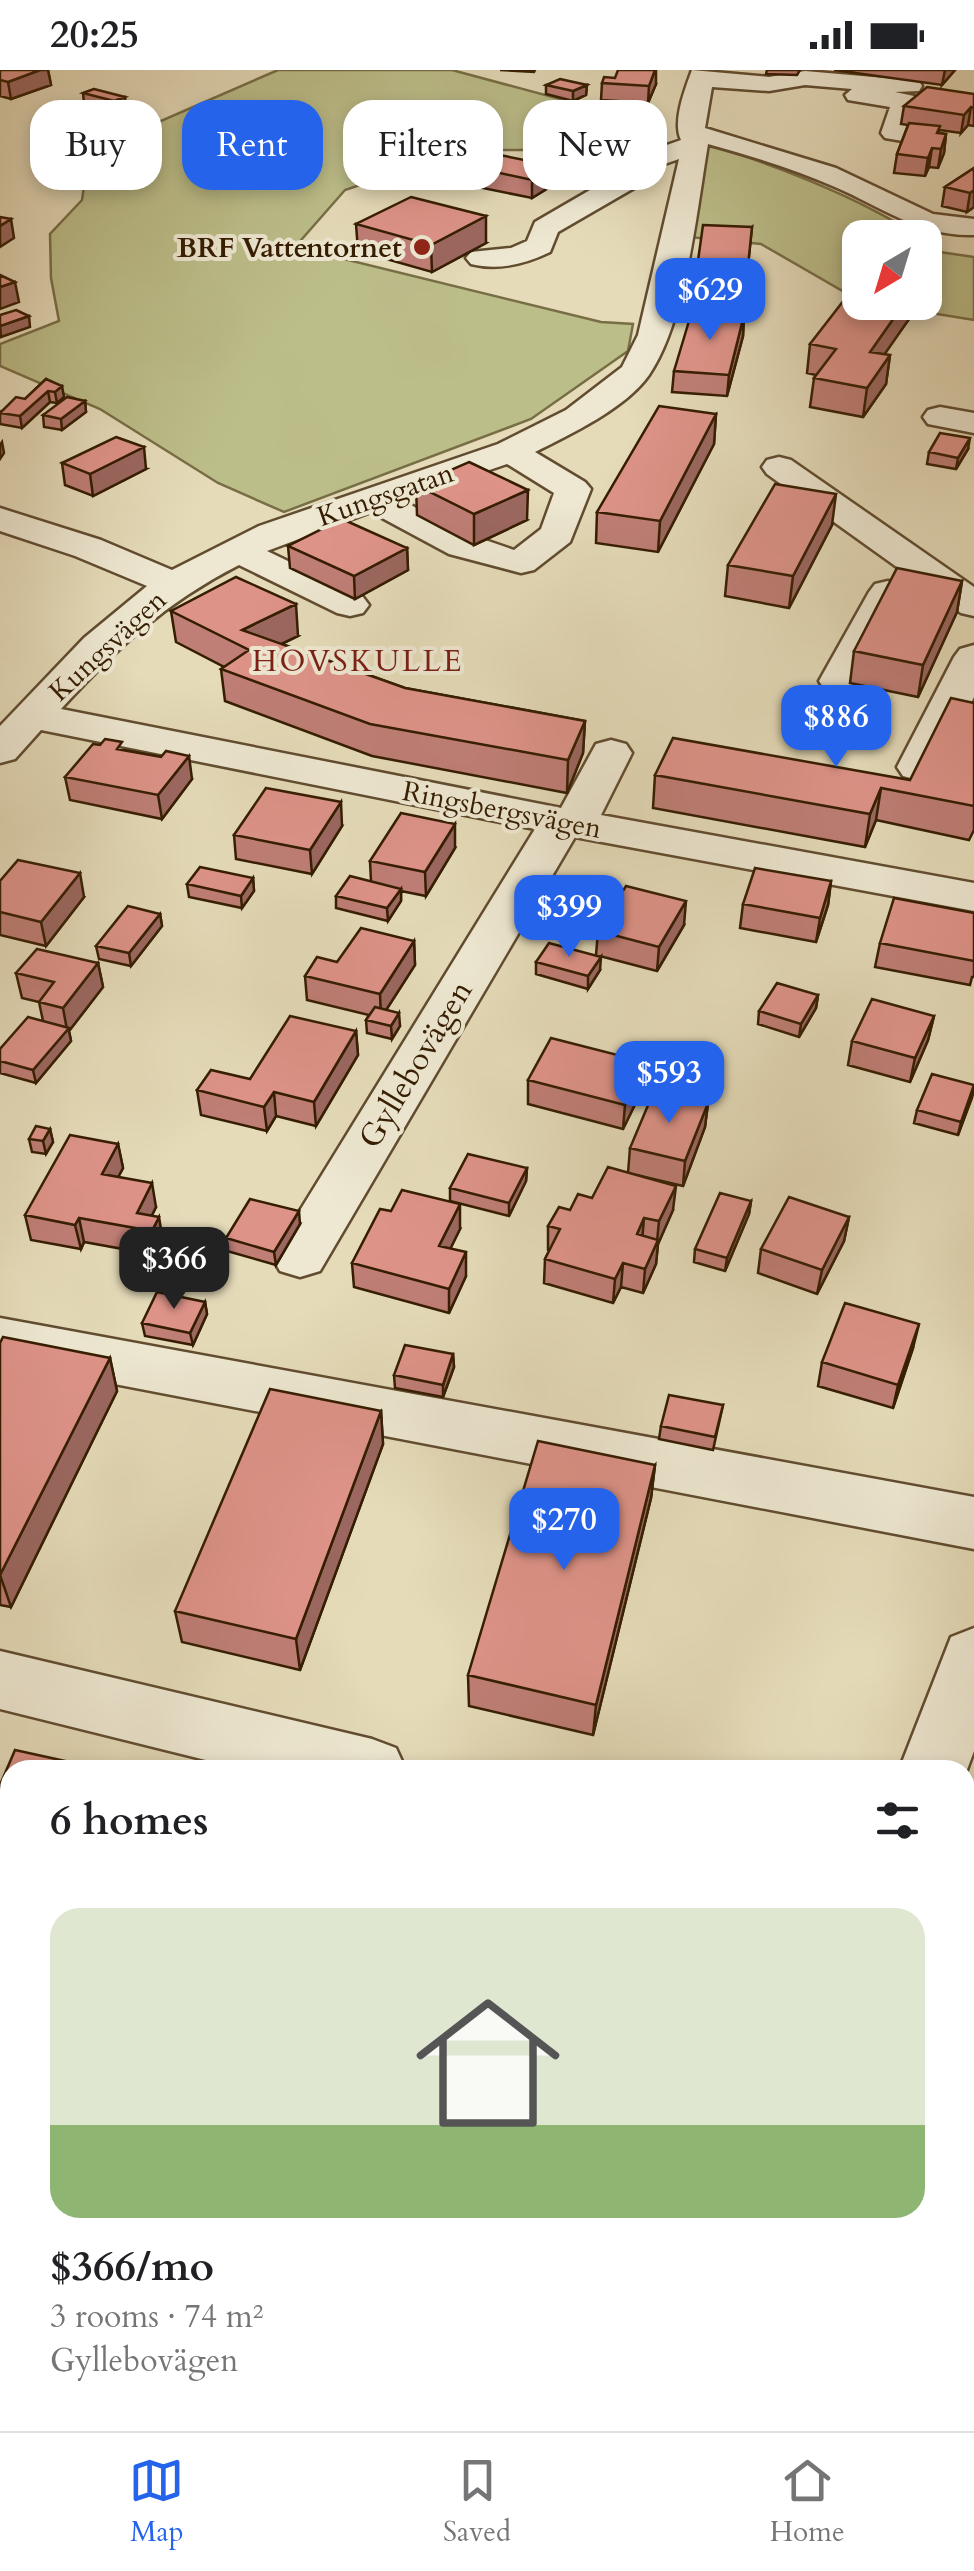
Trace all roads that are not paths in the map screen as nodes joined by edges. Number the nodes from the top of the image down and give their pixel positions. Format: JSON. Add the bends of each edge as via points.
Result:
{"nodes":[{"id":1,"x":702,"y":74,"type":"edge"},
{"id":2,"x":769,"y":84,"type":"junction"},
{"id":3,"x":910,"y":86,"type":"dead end"},
{"id":4,"x":926,"y":136,"type":"edge"},
{"id":5,"x":692,"y":138,"type":"junction"},
{"id":6,"x":974,"y":227,"type":"edge"},
{"id":7,"x":481,"y":258,"type":"dead end"},
{"id":8,"x":940,"y":417,"type":"dead end"},
{"id":9,"x":974,"y":423,"type":"edge"},
{"id":10,"x":510,"y":451,"type":"junction"},
{"id":11,"x":609,"y":485,"type":"edge"},
{"id":12,"x":775,"y":485,"type":"edge"},
{"id":13,"x":570,"y":486,"type":"junction"},
{"id":14,"x":372,"y":498,"type":"junction"},
{"id":15,"x":0,"y":519,"type":"edge"},
{"id":16,"x":239,"y":551,"type":"junction"},
{"id":17,"x":897,"y":552,"type":"junction"},
{"id":18,"x":173,"y":584,"type":"junction"},
{"id":19,"x":350,"y":605,"type":"dead end"},
{"id":20,"x":974,"y":605,"type":"edge"},
{"id":21,"x":974,"y":657,"type":"edge"},
{"id":22,"x":840,"y":682,"type":"dead end"},
{"id":23,"x":32,"y":716,"type":"junction"},
{"id":24,"x":0,"y":750,"type":"edge"},
{"id":25,"x":611,"y":753,"type":"dead end"},
{"id":26,"x":903,"y":796,"type":"edge"},
{"id":27,"x":569,"y":822,"type":"junction"},
{"id":28,"x":974,"y":897,"type":"edge"},
{"id":29,"x":300,"y":1256,"type":"dead end"},
{"id":30,"x":0,"y":1340,"type":"edge"},
{"id":31,"x":974,"y":1523,"type":"edge"},
{"id":32,"x":974,"y":1657,"type":"edge"},
{"id":33,"x":0,"y":1680,"type":"edge"},
{"id":34,"x":331,"y":1760,"type":"edge"},
{"id":35,"x":937,"y":1760,"type":"edge"}],
"edges":[{"from":1,"to":2,"type":"street"},
{"from":1,"to":5,"type":"street","name":"Kungsgatan"},
{"from":2,"to":3,"type":"street","via":[[805,78]]},
{"from":2,"to":4,"type":"street","via":[[906,101],[894,133]]},
{"from":5,"to":6,"type":"street","via":[[754,148],[847,182],[924,223]]},
{"from":5,"to":7,"type":"street","via":[[632,178],[536,227],[540,246],[516,257]]},
{"from":5,"to":10,"type":"street","name":"Kungsgatan","via":[[677,240],[654,336],[636,372],[578,417]]},
{"from":8,"to":9,"type":"street"},
{"from":10,"to":13,"type":"street"},
{"from":10,"to":14,"type":"street","name":"Kungsgatan"},
{"from":11,"to":13,"type":"street"},
{"from":12,"to":17,"type":"street","via":[[817,494]]},
{"from":13,"to":14,"type":"street","via":[[557,534],[522,562],[481,556]]},
{"from":14,"to":16,"type":"street","name":"Kungsgatan"},
{"from":15,"to":18,"type":"street"},
{"from":16,"to":18,"type":"street","name":"Kungsgatan"},
{"from":16,"to":19,"type":"street"},
{"from":17,"to":20,"type":"street"},
{"from":17,"to":22,"type":"street"},
{"from":18,"to":23,"type":"street","name":"Kungsvägen","via":[[98,646]]},
{"from":21,"to":26,"type":"street"},
{"from":23,"to":24,"type":"street","name":"Kungsvägen"},
{"from":23,"to":27,"type":"street","name":"Ringsbergsvägen"},
{"from":25,"to":27,"type":"street","name":"Gyllebovägen"},
{"from":27,"to":28,"type":"street","name":"Ringsbergsvägen"},
{"from":27,"to":29,"type":"street","name":"Gyllebovägen"},
{"from":30,"to":31,"type":"street"},
{"from":32,"to":35,"type":"street"},
{"from":33,"to":34,"type":"street"}]}
